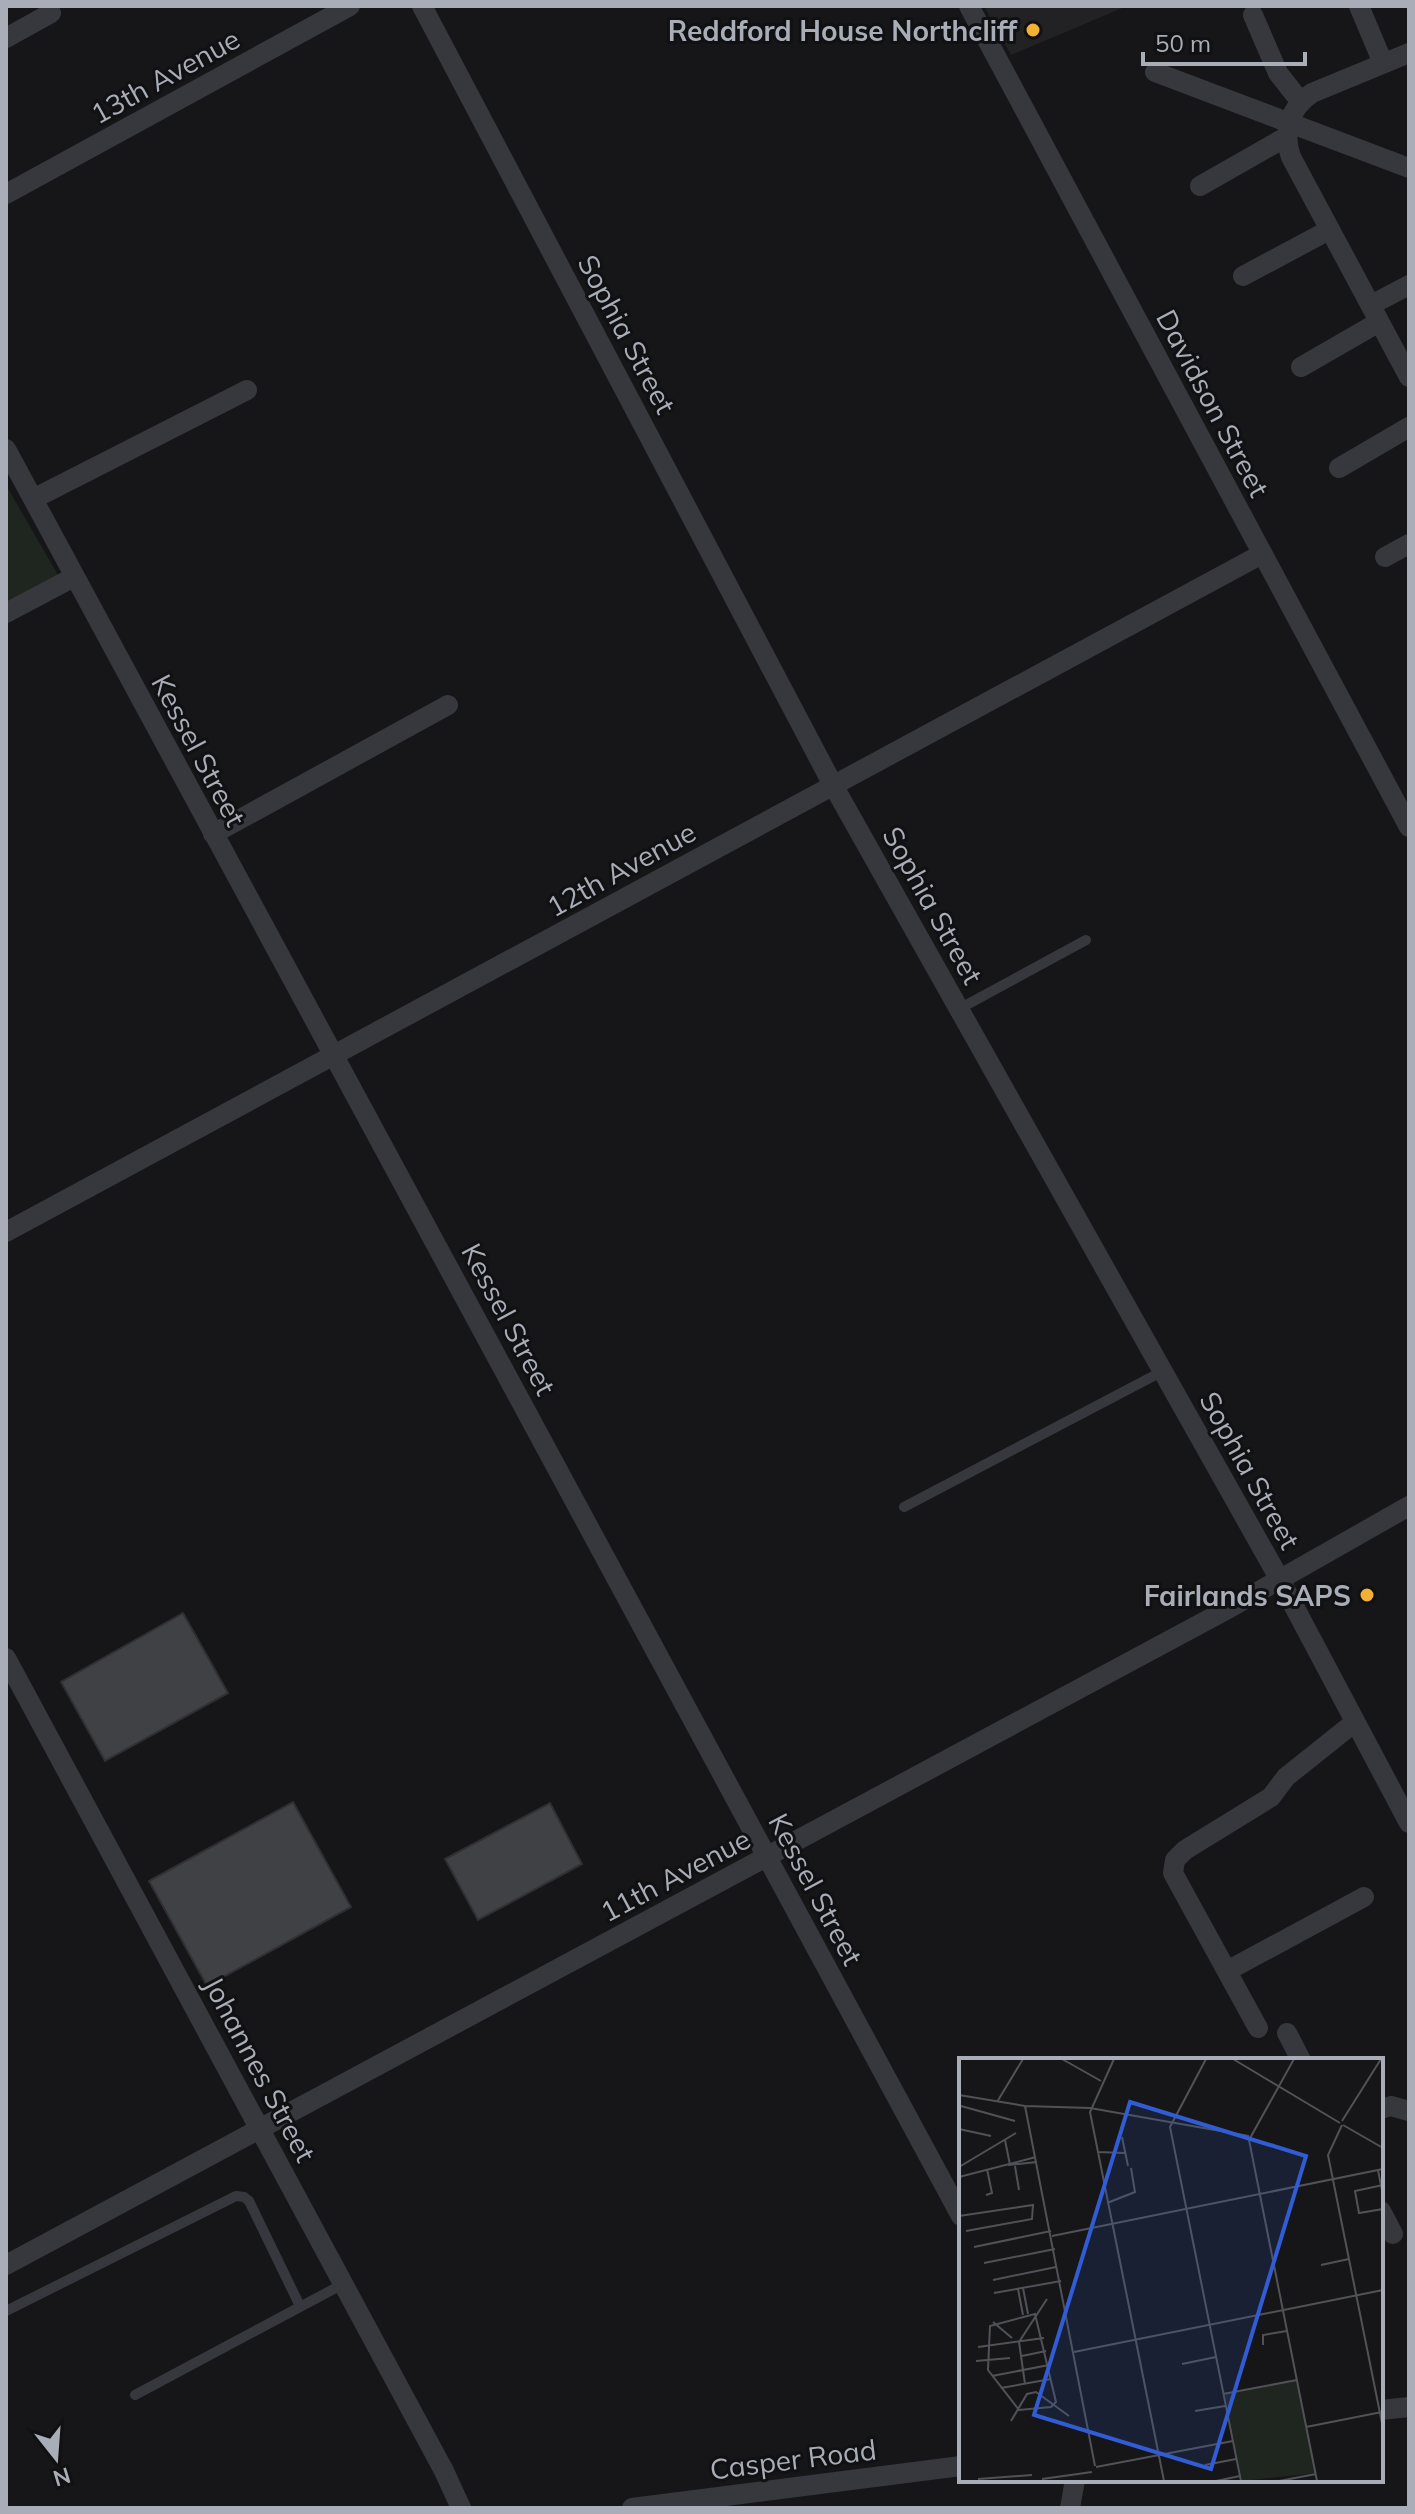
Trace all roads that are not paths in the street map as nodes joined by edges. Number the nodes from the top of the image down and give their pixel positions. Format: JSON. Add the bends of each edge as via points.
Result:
{"nodes":[{"id":1,"x":350,"y":6,"type":"edge"},
{"id":2,"x":422,"y":6,"type":"edge"},
{"id":3,"x":969,"y":6,"type":"edge"},
{"id":4,"x":1359,"y":6,"type":"edge"},
{"id":5,"x":51,"y":13,"type":"dead end"},
{"id":6,"x":1253,"y":15,"type":"dead end"},
{"id":7,"x":6,"y":38,"type":"edge"},
{"id":8,"x":1409,"y":53,"type":"edge"},
{"id":9,"x":1383,"y":63,"type":"junction"},
{"id":10,"x":1155,"y":72,"type":"dead end"},
{"id":11,"x":1300,"y":101,"type":"junction"},
{"id":12,"x":1288,"y":130,"type":"junction"},
{"id":13,"x":1409,"y":168,"type":"edge"},
{"id":14,"x":1200,"y":186,"type":"dead end"},
{"id":15,"x":6,"y":194,"type":"edge"},
{"id":16,"x":1329,"y":230,"type":"junction"},
{"id":17,"x":1243,"y":276,"type":"dead end"},
{"id":18,"x":1409,"y":285,"type":"edge"},
{"id":19,"x":1375,"y":314,"type":"junction"},
{"id":20,"x":1301,"y":367,"type":"dead end"},
{"id":21,"x":1409,"y":377,"type":"edge"},
{"id":22,"x":247,"y":390,"type":"dead end"},
{"id":23,"x":1409,"y":427,"type":"edge"},
{"id":24,"x":6,"y":449,"type":"edge"},
{"id":25,"x":1339,"y":468,"type":"dead end"},
{"id":26,"x":33,"y":499,"type":"junction"},
{"id":27,"x":1409,"y":544,"type":"edge"},
{"id":28,"x":1262,"y":554,"type":"junction"},
{"id":29,"x":1385,"y":557,"type":"dead end"},
{"id":30,"x":74,"y":577,"type":"junction"},
{"id":31,"x":6,"y":613,"type":"edge"},
{"id":32,"x":448,"y":705,"type":"dead end"},
{"id":33,"x":833,"y":785,"type":"junction"},
{"id":34,"x":1409,"y":827,"type":"edge"},
{"id":35,"x":213,"y":834,"type":"junction"},
{"id":36,"x":1086,"y":940,"type":"dead end"},
{"id":37,"x":959,"y":1009,"type":"junction"},
{"id":38,"x":335,"y":1057,"type":"junction"},
{"id":39,"x":6,"y":1232,"type":"edge"},
{"id":40,"x":1163,"y":1371,"type":"junction"},
{"id":41,"x":904,"y":1507,"type":"dead end"},
{"id":42,"x":1408,"y":1509,"type":"edge"},
{"id":43,"x":1279,"y":1578,"type":"junction"},
{"id":44,"x":6,"y":1658,"type":"edge"},
{"id":45,"x":1355,"y":1722,"type":"junction"},
{"id":46,"x":1409,"y":1823,"type":"edge"},
{"id":47,"x":767,"y":1857,"type":"junction"},
{"id":48,"x":1364,"y":1897,"type":"dead end"},
{"id":49,"x":1227,"y":1971,"type":"junction"},
{"id":50,"x":1258,"y":2028,"type":"dead end"},
{"id":51,"x":1287,"y":2033,"type":"dead end"},
{"id":52,"x":1300,"y":2058,"type":"edge"},
{"id":53,"x":1383,"y":2108,"type":"edge"},
{"id":54,"x":1409,"y":2111,"type":"edge"},
{"id":55,"x":260,"y":2128,"type":"junction"},
{"id":56,"x":959,"y":2212,"type":"edge"},
{"id":57,"x":1383,"y":2215,"type":"edge"},
{"id":58,"x":1393,"y":2234,"type":"dead end"},
{"id":59,"x":6,"y":2265,"type":"edge"},
{"id":60,"x":343,"y":2284,"type":"junction"},
{"id":61,"x":300,"y":2306,"type":"junction"},
{"id":62,"x":6,"y":2311,"type":"edge"},
{"id":63,"x":135,"y":2395,"type":"dead end"},
{"id":64,"x":1409,"y":2407,"type":"edge"},
{"id":65,"x":1383,"y":2410,"type":"edge"},
{"id":66,"x":959,"y":2466,"type":"edge"},
{"id":67,"x":1075,"y":2482,"type":"edge"},
{"id":68,"x":461,"y":2508,"type":"edge"},
{"id":69,"x":632,"y":2508,"type":"edge"},
{"id":70,"x":1070,"y":2508,"type":"edge"}],
"edges":[{"from":1,"to":15,"type":"street","name":"13th Avenue"},
{"from":2,"to":33,"type":"street","name":"Sophia Street"},
{"from":3,"to":28,"type":"street","name":"Davidson Street"},
{"from":4,"to":9,"type":"street"},
{"from":5,"to":7,"type":"street"},
{"from":6,"to":11,"type":"street","via":[[1278,73]]},
{"from":8,"to":9,"type":"street"},
{"from":9,"to":11,"type":"street"},
{"from":10,"to":12,"type":"street"},
{"from":11,"to":12,"type":"street"},
{"from":12,"to":13,"type":"street"},
{"from":12,"to":14,"type":"street"},
{"from":12,"to":16,"type":"street","via":[[1291,157]]},
{"from":16,"to":17,"type":"street"},
{"from":16,"to":19,"type":"street"},
{"from":18,"to":19,"type":"street"},
{"from":19,"to":20,"type":"street"},
{"from":19,"to":21,"type":"street"},
{"from":22,"to":26,"type":"street"},
{"from":23,"to":25,"type":"street"},
{"from":24,"to":26,"type":"street","name":"Kessel Street"},
{"from":26,"to":30,"type":"street","name":"Kessel Street"},
{"from":27,"to":29,"type":"street"},
{"from":28,"to":33,"type":"street","name":"12th Avenue"},
{"from":28,"to":34,"type":"street","name":"Davidson Street"},
{"from":30,"to":31,"type":"street"},
{"from":30,"to":35,"type":"street","name":"Kessel Street"},
{"from":32,"to":35,"type":"street"},
{"from":33,"to":37,"type":"street","name":"Sophia Street"},
{"from":33,"to":38,"type":"street","name":"12th Avenue"},
{"from":35,"to":38,"type":"street","name":"Kessel Street"},
{"from":36,"to":37,"type":"lane"},
{"from":37,"to":40,"type":"street","name":"Sophia Street"},
{"from":38,"to":39,"type":"street","name":"12th Avenue"},
{"from":38,"to":47,"type":"street","name":"Kessel Street"},
{"from":40,"to":41,"type":"lane"},
{"from":40,"to":43,"type":"street","name":"Sophia Street"},
{"from":42,"to":43,"type":"street","name":"11th Avenue"},
{"from":43,"to":45,"type":"street","name":"Sophia Street"},
{"from":43,"to":47,"type":"street","name":"11th Avenue"},
{"from":44,"to":55,"type":"street","name":"Johannes Street"},
{"from":45,"to":46,"type":"street","name":"Sophia Street"},
{"from":45,"to":49,"type":"street","via":[[1286,1777],[1271,1797],[1175,1860],[1173,1873]]},
{"from":47,"to":55,"type":"street","name":"11th Avenue"},
{"from":47,"to":56,"type":"street","name":"Kessel Street"},
{"from":48,"to":49,"type":"street"},
{"from":49,"to":50,"type":"street"},
{"from":51,"to":52,"type":"street"},
{"from":53,"to":54,"type":"street"},
{"from":55,"to":59,"type":"street","name":"11th Avenue"},
{"from":55,"to":60,"type":"street","name":"Johannes Street"},
{"from":57,"to":58,"type":"street"},
{"from":60,"to":61,"type":"lane"},
{"from":60,"to":68,"type":"street","name":"Johannes Street"},
{"from":61,"to":62,"type":"lane","via":[[249,2201],[236,2196]]},
{"from":61,"to":63,"type":"lane"},
{"from":64,"to":65,"type":"street"},
{"from":66,"to":69,"type":"street","name":"Casper Road"},
{"from":67,"to":70,"type":"street"}]}
